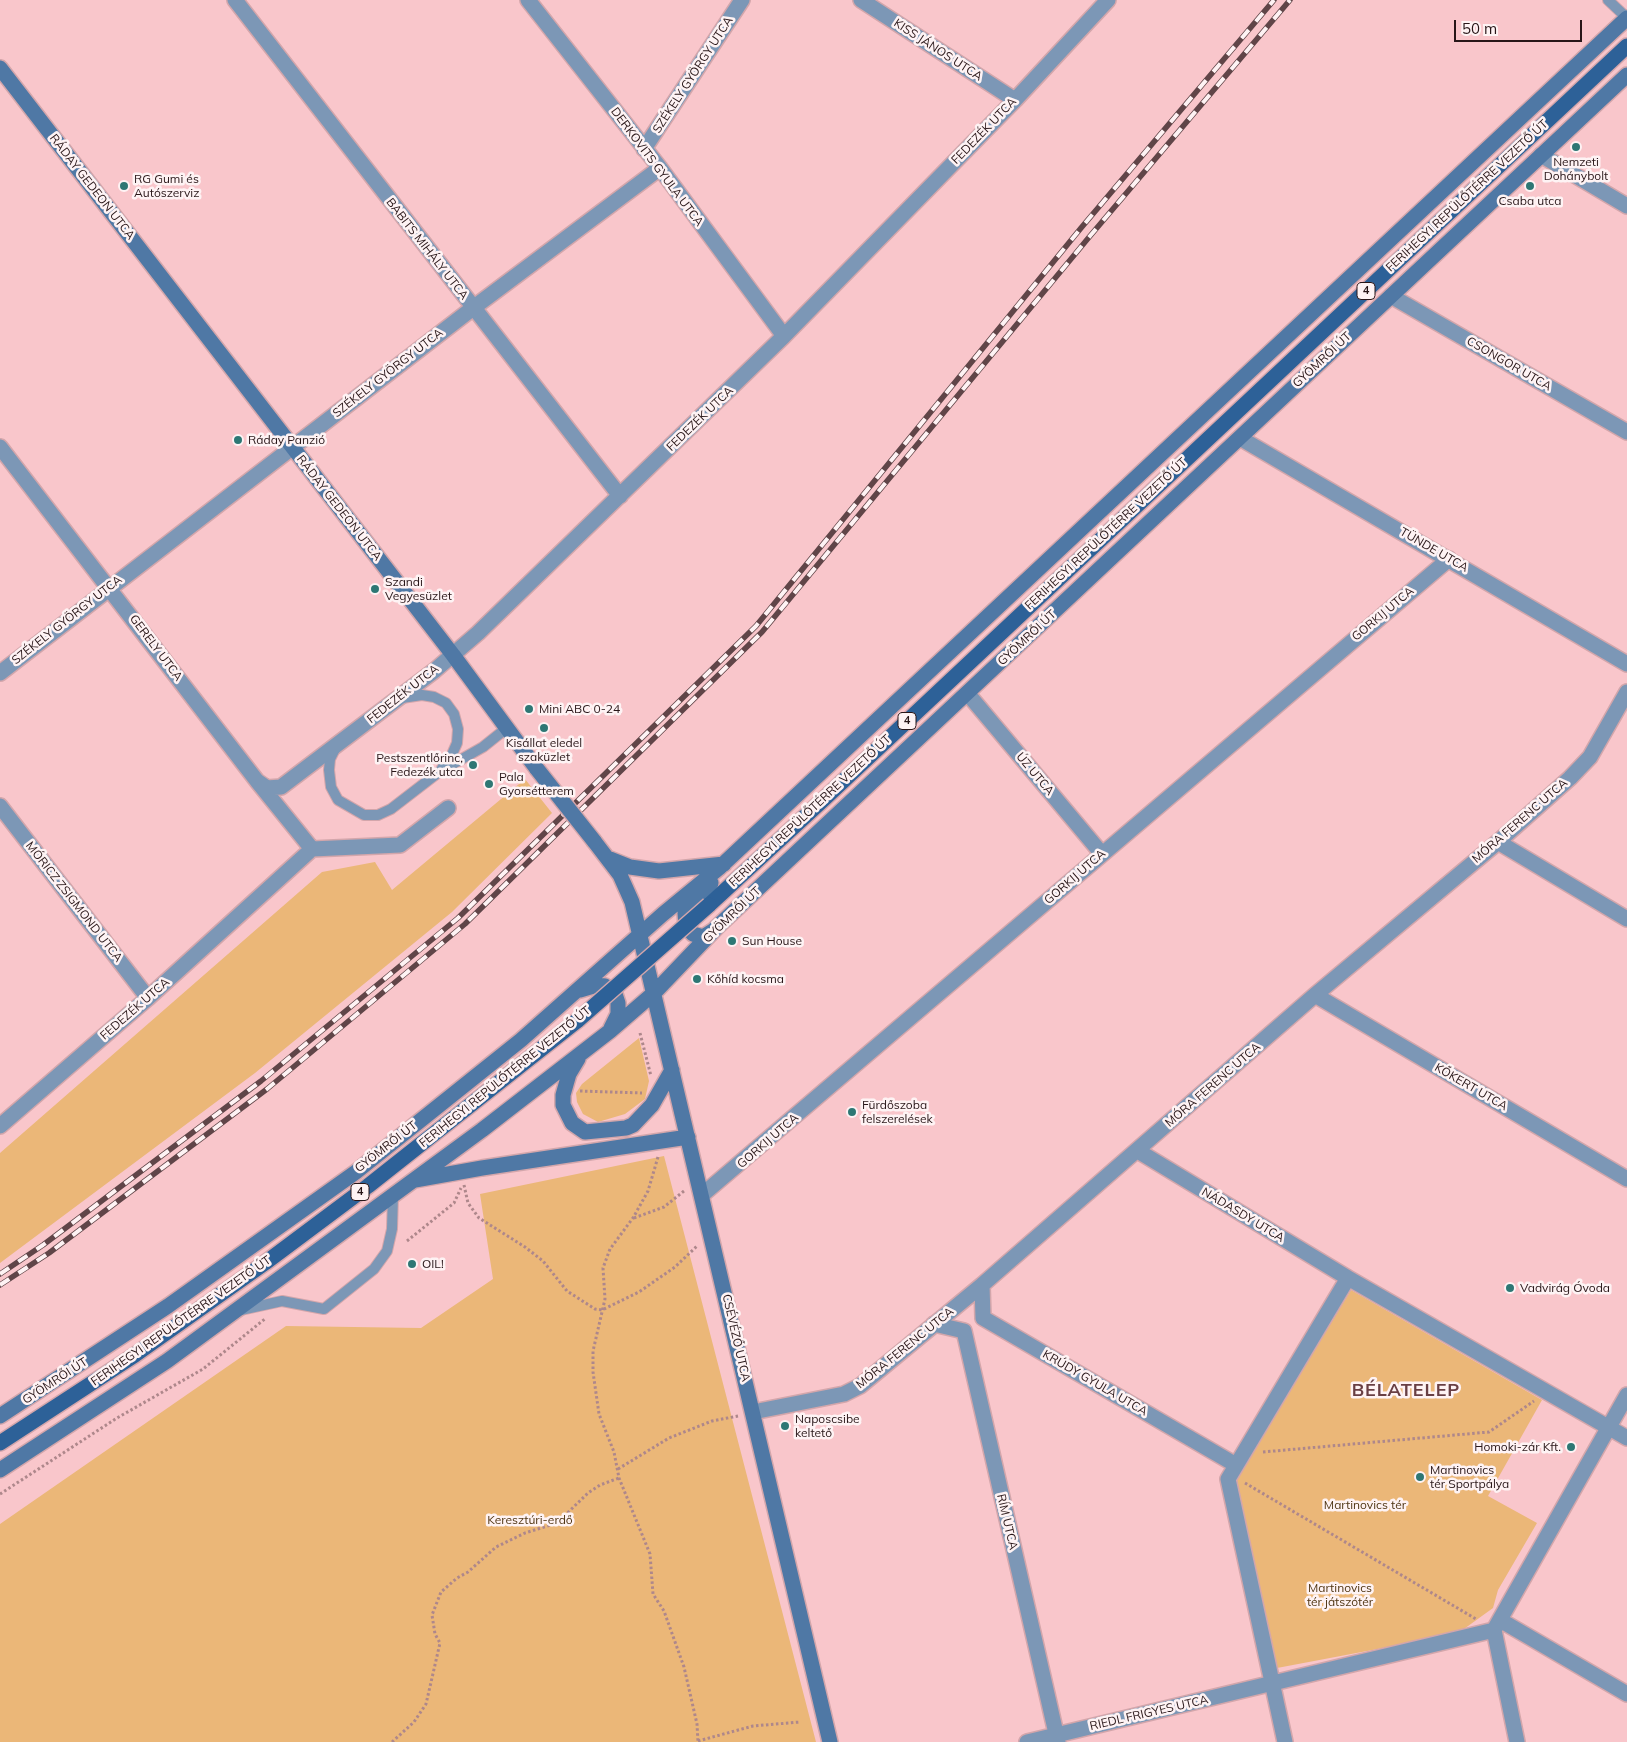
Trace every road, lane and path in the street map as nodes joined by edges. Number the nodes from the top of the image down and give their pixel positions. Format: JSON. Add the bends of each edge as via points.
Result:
{"nodes":[{"id":1,"x":235,"y":0,"type":"edge"},
{"id":2,"x":528,"y":0,"type":"edge"},
{"id":3,"x":742,"y":0,"type":"edge"},
{"id":4,"x":861,"y":0,"type":"edge"},
{"id":5,"x":1108,"y":0,"type":"edge"},
{"id":6,"x":1608,"y":0,"type":"edge"},
{"id":7,"x":1627,"y":18,"type":"edge"},
{"id":8,"x":1627,"y":46,"type":"edge"},
{"id":9,"x":0,"y":68,"type":"edge"},
{"id":10,"x":1627,"y":75,"type":"edge"},
{"id":11,"x":1015,"y":100,"type":"junction"},
{"id":12,"x":644,"y":149,"type":"junction"},
{"id":13,"x":1541,"y":155,"type":"junction"},
{"id":14,"x":660,"y":168,"type":"junction"},
{"id":15,"x":1627,"y":206,"type":"edge"},
{"id":16,"x":1391,"y":296,"type":"junction"},
{"id":17,"x":473,"y":308,"type":"junction"},
{"id":18,"x":784,"y":336,"type":"junction"},
{"id":19,"x":1627,"y":432,"type":"edge"},
{"id":20,"x":1240,"y":438,"type":"junction"},
{"id":21,"x":0,"y":447,"type":"edge"},
{"id":22,"x":292,"y":447,"type":"junction"},
{"id":23,"x":620,"y":496,"type":"junction"},
{"id":24,"x":1448,"y":559,"type":"junction"},
{"id":25,"x":109,"y":588,"type":"junction"},
{"id":26,"x":453,"y":655,"type":"junction"},
{"id":27,"x":1627,"y":664,"type":"edge"},
{"id":28,"x":0,"y":673,"type":"edge"},
{"id":29,"x":1627,"y":692,"type":"edge"},
{"id":30,"x":968,"y":694,"type":"junction"},
{"id":31,"x":398,"y":699,"type":"junction"},
{"id":32,"x":508,"y":727,"type":"junction"},
{"id":33,"x":337,"y":746,"type":"junction"},
{"id":34,"x":438,"y":772,"type":"junction"},
{"id":35,"x":257,"y":781,"type":"junction"},
{"id":36,"x":0,"y":806,"type":"edge"},
{"id":37,"x":448,"y":808,"type":"dead end"},
{"id":38,"x":1498,"y":842,"type":"junction"},
{"id":39,"x":312,"y":850,"type":"junction"},
{"id":40,"x":1102,"y":854,"type":"junction"},
{"id":41,"x":610,"y":859,"type":"junction"},
{"id":42,"x":722,"y":866,"type":"junction"},
{"id":43,"x":1627,"y":919,"type":"edge"},
{"id":44,"x":718,"y":927,"type":"junction"},
{"id":45,"x":640,"y":935,"type":"junction"},
{"id":46,"x":574,"y":992,"type":"junction"},
{"id":47,"x":654,"y":992,"type":"junction"},
{"id":48,"x":1315,"y":995,"type":"junction"},
{"id":49,"x":148,"y":998,"type":"junction"},
{"id":50,"x":610,"y":1031,"type":"junction"},
{"id":51,"x":640,"y":1033,"type":"dead end"},
{"id":52,"x":580,"y":1055,"type":"junction"},
{"id":53,"x":672,"y":1070,"type":"junction"},
{"id":54,"x":653,"y":1082,"type":"dead end"},
{"id":55,"x":572,"y":1090,"type":"dead end"},
{"id":56,"x":650,"y":1093,"type":"dead end"},
{"id":57,"x":0,"y":1126,"type":"edge"},
{"id":58,"x":688,"y":1137,"type":"junction"},
{"id":59,"x":1138,"y":1151,"type":"junction"},
{"id":60,"x":661,"y":1152,"type":"dead end"},
{"id":61,"x":1627,"y":1179,"type":"edge"},
{"id":62,"x":470,"y":1180,"type":"dead end"},
{"id":63,"x":411,"y":1181,"type":"junction"},
{"id":64,"x":464,"y":1182,"type":"junction"},
{"id":65,"x":684,"y":1191,"type":"dead end"},
{"id":66,"x":702,"y":1195,"type":"junction"},
{"id":67,"x":393,"y":1196,"type":"junction"},
{"id":68,"x":634,"y":1218,"type":"junction"},
{"id":69,"x":407,"y":1241,"type":"dead end"},
{"id":70,"x":701,"y":1242,"type":"dead end"},
{"id":71,"x":1348,"y":1278,"type":"junction"},
{"id":72,"x":982,"y":1285,"type":"junction"},
{"id":73,"x":282,"y":1301,"type":"junction"},
{"id":74,"x":237,"y":1310,"type":"junction"},
{"id":75,"x":602,"y":1310,"type":"junction"},
{"id":76,"x":982,"y":1318,"type":"junction"},
{"id":77,"x":934,"y":1324,"type":"junction"},
{"id":78,"x":964,"y":1332,"type":"junction"},
{"id":79,"x":1547,"y":1393,"type":"junction"},
{"id":80,"x":1627,"y":1395,"type":"edge"},
{"id":81,"x":753,"y":1412,"type":"junction"},
{"id":82,"x":0,"y":1416,"type":"edge"},
{"id":83,"x":1608,"y":1427,"type":"junction"},
{"id":84,"x":1627,"y":1438,"type":"edge"},
{"id":85,"x":0,"y":1443,"type":"edge"},
{"id":86,"x":1236,"y":1464,"type":"junction"},
{"id":87,"x":618,"y":1469,"type":"junction"},
{"id":88,"x":0,"y":1470,"type":"edge"},
{"id":89,"x":619,"y":1478,"type":"junction"},
{"id":90,"x":0,"y":1494,"type":"edge"},
{"id":91,"x":1497,"y":1625,"type":"junction"},
{"id":92,"x":1272,"y":1685,"type":"junction"},
{"id":93,"x":1627,"y":1694,"type":"edge"},
{"id":94,"x":800,"y":1722,"type":"dead end"},
{"id":95,"x":1057,"y":1738,"type":"edge"},
{"id":96,"x":698,"y":1741,"type":"edge"},
{"id":97,"x":392,"y":1742,"type":"edge"},
{"id":98,"x":830,"y":1742,"type":"edge"},
{"id":99,"x":1027,"y":1742,"type":"edge"},
{"id":100,"x":1285,"y":1742,"type":"edge"},
{"id":101,"x":1517,"y":1742,"type":"edge"}],
"edges":[{"from":1,"to":17,"type":"street","name":"BABITS MIHÁLY UTCA"},
{"from":2,"to":12,"type":"street","name":"DERKOVITS GYULA UTCA"},
{"from":3,"to":12,"type":"street","name":"SZÉKELY GYÖRGY UTCA"},
{"from":4,"to":11,"type":"street","name":"KISS JÁNOS UTCA"},
{"from":5,"to":11,"type":"street","name":"FEDEZÉK UTCA"},
{"from":6,"to":7,"type":"lane"},
{"from":7,"to":42,"type":"street","name":"GYÖMRŐI ÚT"},
{"from":8,"to":85,"type":"main road","name":"FERIHEGYI REPÜLŐTÉRRE VEZETŐ ÚT","number":"4","bridge":true,"via":[[823,800],[578,1020],[265,1263],[135,1355]]},
{"from":9,"to":22,"type":"street","name":"RÁDAY GEDEON UTCA"},
{"from":10,"to":13,"type":"street","name":"GYÖMRŐI ÚT"},
{"from":11,"to":18,"type":"street","name":"FEDEZÉK UTCA"},
{"from":12,"to":14,"type":"street","name":"DERKOVITS GYULA UTCA"},
{"from":13,"to":15,"type":"street"},
{"from":13,"to":16,"type":"street","name":"GYÖMRŐI ÚT"},
{"from":14,"to":17,"type":"street","name":"SZÉKELY GYÖRGY UTCA"},
{"from":14,"to":18,"type":"street","name":"DERKOVITS GYULA UTCA"},
{"from":16,"to":19,"type":"street","name":"CSONGOR UTCA"},
{"from":16,"to":20,"type":"street","name":"GYÖMRŐI ÚT"},
{"from":17,"to":22,"type":"street","name":"SZÉKELY GYÖRGY UTCA"},
{"from":17,"to":23,"type":"street","name":"BABITS MIHÁLY UTCA"},
{"from":18,"to":23,"type":"street","name":"FEDEZÉK UTCA"},
{"from":20,"to":24,"type":"street","name":"TÜNDE UTCA"},
{"from":20,"to":30,"type":"street","name":"GYÖMRŐI ÚT"},
{"from":21,"to":25,"type":"street","name":"GERELY UTCA"},
{"from":22,"to":25,"type":"street","name":"SZÉKELY GYÖRGY UTCA"},
{"from":22,"to":26,"type":"street","name":"RÁDAY GEDEON UTCA"},
{"from":23,"to":26,"type":"street","name":"FEDEZÉK UTCA"},
{"from":24,"to":27,"type":"street","name":"TÜNDE UTCA"},
{"from":24,"to":40,"type":"street","name":"GORKIJ UTCA"},
{"from":25,"to":28,"type":"street","name":"SZÉKELY GYÖRGY UTCA"},
{"from":25,"to":35,"type":"street","name":"GERELY UTCA"},
{"from":26,"to":31,"type":"street","name":"FEDEZÉK UTCA"},
{"from":26,"to":32,"type":"street","name":"RÁDAY GEDEON UTCA"},
{"from":29,"to":38,"type":"street","name":"MÓRA FERENC UTCA","via":[[1590,757]]},
{"from":30,"to":40,"type":"street","name":"ÚZ UTCA"},
{"from":30,"to":44,"type":"street","name":"GYÖMRŐI ÚT"},
{"from":31,"to":33,"type":"street","name":"FEDEZÉK UTCA"},
{"from":31,"to":34,"type":"lane","via":[[434,697],[446,703],[454,714],[458,728],[457,743],[450,759]]},
{"from":32,"to":34,"type":"lane","via":[[483,747]]},
{"from":32,"to":41,"type":"street","name":"RÁDAY GEDEON UTCA","bridge":true,"via":[[537,769]]},
{"from":33,"to":34,"type":"lane","via":[[330,760],[331,787],[338,800],[364,815],[378,815],[391,809]]},
{"from":33,"to":35,"type":"street","name":"FEDEZÉK UTCA","via":[[281,787],[267,788]]},
{"from":35,"to":39,"type":"street","name":"GERELY UTCA"},
{"from":36,"to":49,"type":"street","name":"MÓRICZ ZSIGMOND UTCA"},
{"from":37,"to":39,"type":"street","via":[[400,845]]},
{"from":38,"to":43,"type":"street"},
{"from":38,"to":48,"type":"street","name":"MÓRA FERENC UTCA"},
{"from":39,"to":49,"type":"street","name":"FEDEZÉK UTCA"},
{"from":40,"to":66,"type":"street","name":"GORKIJ UTCA"},
{"from":41,"to":42,"type":"street","via":[[630,867],[659,871]]},
{"from":41,"to":45,"type":"street","name":"RÁDAY GEDEON UTCA","via":[[628,892]]},
{"from":42,"to":44,"type":"street","via":[[685,913],[686,926],[693,934],[704,937]]},
{"from":42,"to":45,"type":"street","name":"GYÖMRŐI ÚT"},
{"from":44,"to":47,"type":"street","name":"GYÖMRŐI ÚT"},
{"from":45,"to":46,"type":"street","name":"GYÖMRŐI ÚT"},
{"from":45,"to":47,"type":"street","name":"CSÉVÉZŐ UTCA"},
{"from":46,"to":50,"type":"street","via":[[597,985],[605,986],[615,994],[618,1014]]},
{"from":46,"to":82,"type":"street","name":"GYÖMRŐI ÚT","via":[[520,1040],[356,1172],[168,1306]]},
{"from":47,"to":50,"type":"street","name":"GYÖMRŐI ÚT"},
{"from":47,"to":53,"type":"street","name":"CSÉVÉZŐ UTCA"},
{"from":48,"to":59,"type":"street","name":"MÓRA FERENC UTCA"},
{"from":48,"to":61,"type":"street","name":"KŐKERT UTCA"},
{"from":49,"to":57,"type":"street","name":"FEDEZÉK UTCA"},
{"from":50,"to":52,"type":"street","name":"GYÖMRŐI ÚT"},
{"from":51,"to":54,"type":"path"},
{"from":52,"to":53,"type":"street","via":[[570,1074],[563,1105],[572,1123],[585,1132],[633,1125],[652,1105]]},
{"from":52,"to":63,"type":"street","name":"GYÖMRŐI ÚT"},
{"from":53,"to":58,"type":"street","name":"CSÉVÉZŐ UTCA"},
{"from":55,"to":56,"type":"path"},
{"from":58,"to":63,"type":"street","name":"GYÖMRŐI ÚT"},
{"from":58,"to":66,"type":"street","name":"CSÉVÉZŐ UTCA"},
{"from":59,"to":71,"type":"street","name":"NÁDASDY UTCA"},
{"from":59,"to":72,"type":"street","name":"MÓRA FERENC UTCA"},
{"from":60,"to":68,"type":"path","via":[[648,1191]]},
{"from":62,"to":64,"type":"path"},
{"from":63,"to":67,"type":"street","name":"GYÖMRŐI ÚT"},
{"from":64,"to":69,"type":"path","via":[[454,1203]]},
{"from":64,"to":75,"type":"path","via":[[468,1203],[478,1218],[525,1247],[583,1303]]},
{"from":65,"to":68,"type":"path","via":[[664,1207]]},
{"from":66,"to":81,"type":"street","name":"CSÉVÉZŐ UTCA"},
{"from":67,"to":73,"type":"lane","via":[[388,1251],[374,1270],[324,1309]]},
{"from":67,"to":74,"type":"street","name":"GYÖMRŐI ÚT"},
{"from":68,"to":75,"type":"path","via":[[610,1249],[603,1268],[605,1299]]},
{"from":70,"to":75,"type":"path","via":[[657,1280]]},
{"from":71,"to":79,"type":"street"},
{"from":71,"to":86,"type":"street"},
{"from":72,"to":76,"type":"street"},
{"from":72,"to":77,"type":"street","name":"MÓRA FERENC UTCA"},
{"from":73,"to":74,"type":"lane"},
{"from":73,"to":90,"type":"path","via":[[203,1369],[117,1418]]},
{"from":74,"to":88,"type":"street","name":"GYÖMRŐI ÚT","via":[[160,1366]]},
{"from":75,"to":87,"type":"path","via":[[593,1351],[595,1393]]},
{"from":76,"to":78,"type":"street","name":"MÓRA FERENC UTCA"},
{"from":76,"to":86,"type":"street","name":"KRÚDY GYULA UTCA"},
{"from":77,"to":78,"type":"street"},
{"from":77,"to":81,"type":"street","name":"MÓRA FERENC UTCA","via":[[860,1386],[844,1394]]},
{"from":78,"to":95,"type":"street","name":"RÍM UTCA"},
{"from":79,"to":83,"type":"street"},
{"from":79,"to":86,"type":"path","via":[[1489,1432]]},
{"from":80,"to":83,"type":"street"},
{"from":81,"to":87,"type":"path","via":[[691,1429],[650,1448]]},
{"from":81,"to":98,"type":"street","name":"CSÉVÉZŐ UTCA"},
{"from":83,"to":84,"type":"street"},
{"from":83,"to":91,"type":"street"},
{"from":86,"to":91,"type":"path"},
{"from":86,"to":92,"type":"street","via":[[1228,1479]]},
{"from":87,"to":89,"type":"path"},
{"from":89,"to":96,"type":"path","via":[[650,1554],[652,1594],[664,1611],[682,1660]]},
{"from":89,"to":97,"type":"path","via":[[594,1489],[557,1523],[525,1533],[496,1548],[441,1592],[432,1616],[440,1643],[426,1704],[414,1722]]},
{"from":91,"to":92,"type":"street"},
{"from":91,"to":93,"type":"street"},
{"from":91,"to":101,"type":"street"},
{"from":92,"to":95,"type":"street","name":"RIEDL FRIGYES UTCA"},
{"from":92,"to":100,"type":"street"},
{"from":94,"to":96,"type":"path","via":[[754,1726]]},
{"from":95,"to":99,"type":"street","name":"RIEDL FRIGYES UTCA"}]}
